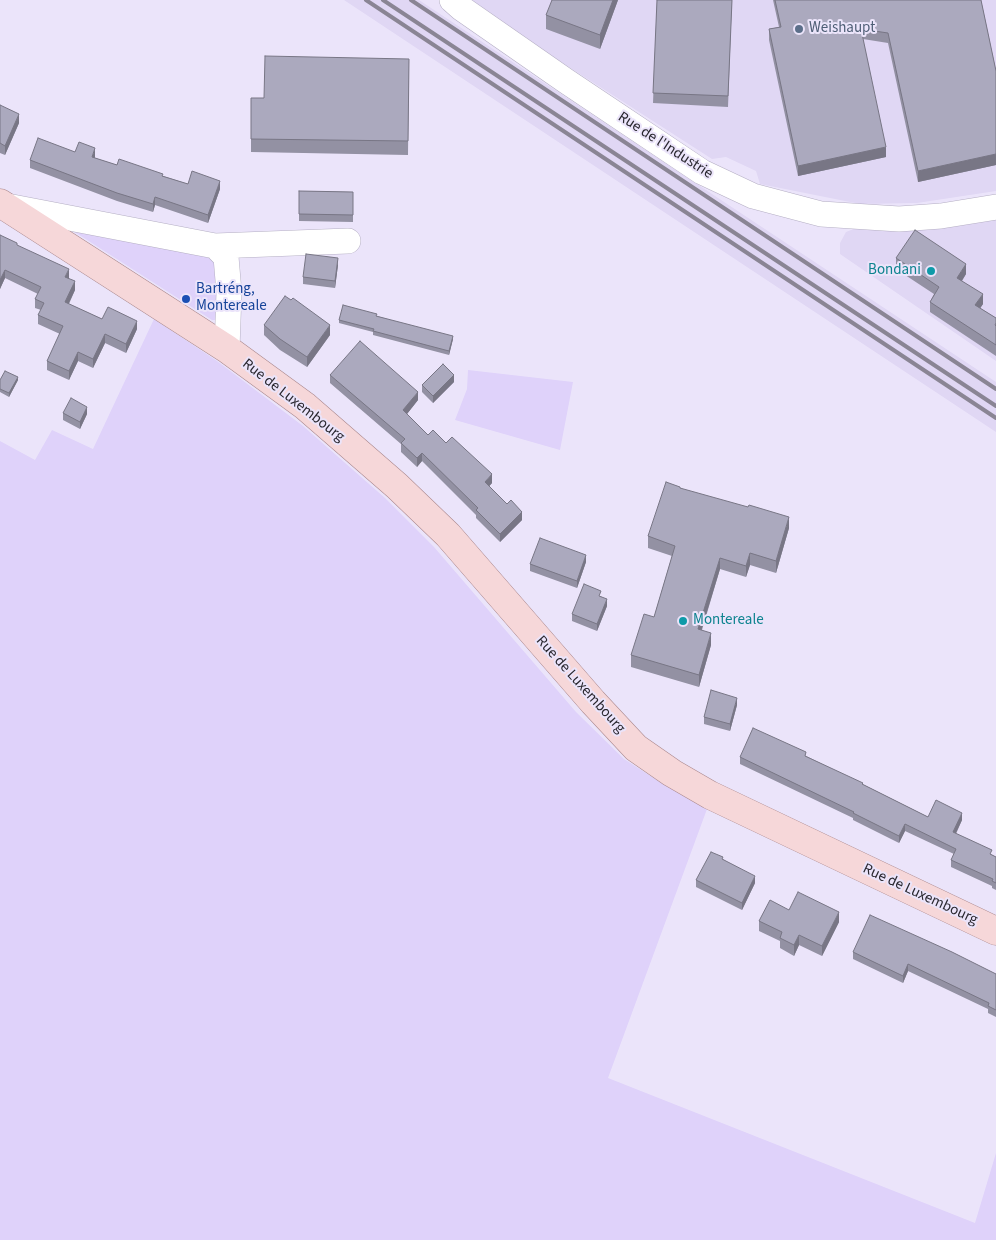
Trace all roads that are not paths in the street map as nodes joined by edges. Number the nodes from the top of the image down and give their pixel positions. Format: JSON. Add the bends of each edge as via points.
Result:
{"nodes":[{"id":1,"x":452,"y":0,"type":"edge"},
{"id":2,"x":2,"y":205,"type":"edge"},
{"id":3,"x":996,"y":207,"type":"edge"},
{"id":4,"x":348,"y":241,"type":"dead end"},
{"id":5,"x":215,"y":246,"type":"junction"},
{"id":6,"x":227,"y":349,"type":"junction"},
{"id":7,"x":996,"y":932,"type":"edge"}],
"edges":[{"from":1,"to":3,"type":"street","name":"Rue de l'Industrie","via":[[558,76],[702,172],[753,196],[821,214],[899,219]]},
{"from":2,"to":5,"type":"street","name":"Rue de Luxembourg"},
{"from":2,"to":6,"type":"main road","name":"Rue de Luxembourg"},
{"from":4,"to":5,"type":"street","name":"Rue de Luxembourg"},
{"from":5,"to":6,"type":"street","name":"Rue de Luxembourg","via":[[226,257],[229,292]]},
{"from":6,"to":7,"type":"main road","name":"Rue de Luxembourg","via":[[305,406],[442,529],[636,748],[710,795]]}]}
